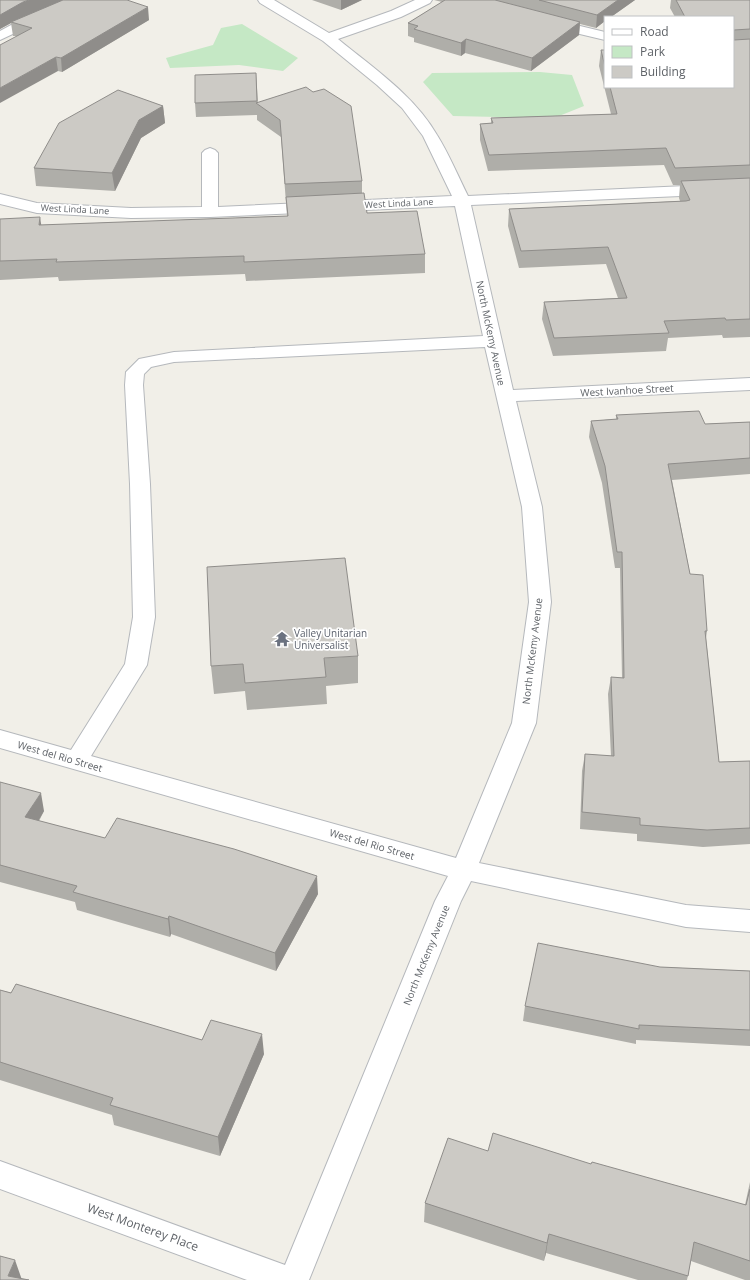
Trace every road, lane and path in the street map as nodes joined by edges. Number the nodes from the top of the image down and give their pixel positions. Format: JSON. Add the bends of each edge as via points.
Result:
{"nodes":[{"id":1,"x":80,"y":0,"type":"edge"},
{"id":2,"x":265,"y":0,"type":"edge"},
{"id":3,"x":425,"y":0,"type":"edge"},
{"id":4,"x":540,"y":20,"type":"edge"},
{"id":5,"x":0,"y":36,"type":"edge"},
{"id":6,"x":604,"y":36,"type":"edge"},
{"id":7,"x":328,"y":38,"type":"junction"},
{"id":8,"x":210,"y":153,"type":"dead end"},
{"id":9,"x":750,"y":188,"type":"edge"},
{"id":10,"x":0,"y":199,"type":"edge"},
{"id":11,"x":462,"y":200,"type":"junction"},
{"id":12,"x":210,"y":212,"type":"junction"},
{"id":13,"x":493,"y":341,"type":"junction"},
{"id":14,"x":750,"y":384,"type":"edge"},
{"id":15,"x":505,"y":396,"type":"junction"},
{"id":16,"x":0,"y":739,"type":"edge"},
{"id":17,"x":76,"y":761,"type":"junction"},
{"id":18,"x":464,"y":870,"type":"junction"},
{"id":19,"x":750,"y":921,"type":"edge"},
{"id":20,"x":0,"y":1175,"type":"edge"},
{"id":21,"x":285,"y":1280,"type":"edge"},
{"id":22,"x":294,"y":1280,"type":"edge"}],
"edges":[{"from":1,"to":5,"type":"street"},
{"from":2,"to":7,"type":"street","name":"North McKemy Avenue"},
{"from":3,"to":7,"type":"street","via":[[396,14]]},
{"from":4,"to":6,"type":"street"},
{"from":7,"to":11,"type":"street","name":"North McKemy Avenue","via":[[407,105],[430,135]]},
{"from":8,"to":12,"type":"street"},
{"from":9,"to":11,"type":"street","name":"West Linda Lane"},
{"from":10,"to":12,"type":"street","name":"West Linda Lane","via":[[45,208]]},
{"from":11,"to":12,"type":"street","name":"West Linda Lane"},
{"from":11,"to":13,"type":"street","name":"North McKemy Avenue"},
{"from":13,"to":15,"type":"street","name":"North McKemy Avenue"},
{"from":13,"to":17,"type":"street","via":[[174,357],[145,363],[135,372],[144,617],[136,665]]},
{"from":14,"to":15,"type":"street","name":"West Ivanhoe Street"},
{"from":15,"to":18,"type":"street","name":"North McKemy Avenue","via":[[532,507],[540,602],[524,723]]},
{"from":16,"to":17,"type":"street","name":"West del Rio Street"},
{"from":17,"to":18,"type":"street","name":"West del Rio Street"},
{"from":18,"to":19,"type":"street","name":"West del Rio Street","via":[[686,916]]},
{"from":18,"to":22,"type":"street","name":"North McKemy Avenue","via":[[448,901]]},
{"from":20,"to":21,"type":"street","name":"West Monterey Place"}]}
